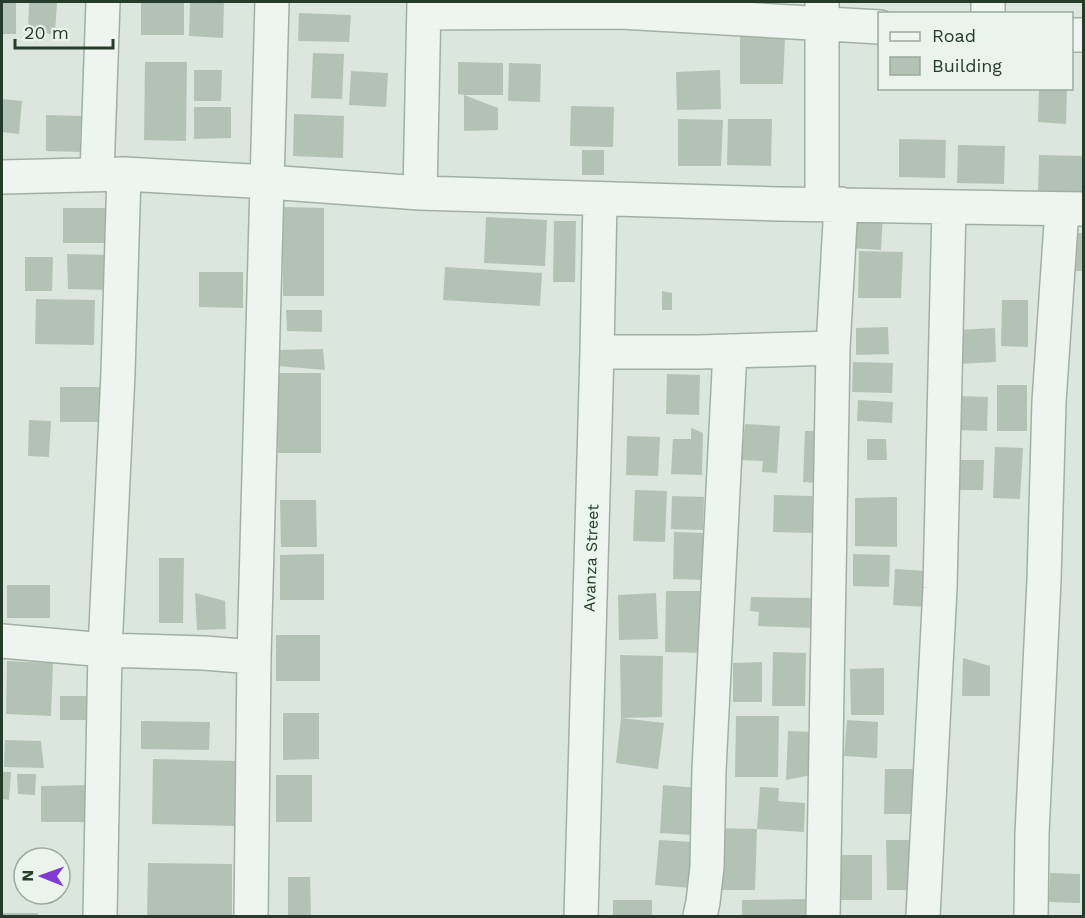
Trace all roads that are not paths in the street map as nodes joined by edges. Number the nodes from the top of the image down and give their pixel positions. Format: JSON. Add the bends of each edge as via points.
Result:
{"nodes":[{"id":1,"x":103,"y":2,"type":"edge"},
{"id":2,"x":272,"y":2,"type":"edge"},
{"id":3,"x":424,"y":7,"type":"edge"},
{"id":4,"x":621,"y":7,"type":"edge"},
{"id":5,"x":822,"y":13,"type":"edge"},
{"id":6,"x":878,"y":27,"type":"edge"},
{"id":7,"x":111,"y":174,"type":"junction"},
{"id":8,"x":2,"y":177,"type":"edge"},
{"id":9,"x":268,"y":182,"type":"junction"},
{"id":10,"x":420,"y":193,"type":"junction"},
{"id":11,"x":600,"y":199,"type":"junction"},
{"id":12,"x":831,"y":204,"type":"junction"},
{"id":13,"x":949,"y":207,"type":"junction"},
{"id":14,"x":1073,"y":209,"type":"edge"},
{"id":15,"x":833,"y":348,"type":"junction"},
{"id":16,"x":730,"y":351,"type":"junction"},
{"id":17,"x":597,"y":352,"type":"junction"},
{"id":18,"x":2,"y":642,"type":"edge"},
{"id":19,"x":105,"y":650,"type":"junction"},
{"id":20,"x":254,"y":657,"type":"junction"},
{"id":21,"x":100,"y":916,"type":"edge"},
{"id":22,"x":251,"y":916,"type":"edge"},
{"id":23,"x":581,"y":916,"type":"edge"},
{"id":24,"x":700,"y":916,"type":"edge"},
{"id":25,"x":823,"y":916,"type":"edge"},
{"id":26,"x":923,"y":916,"type":"edge"},
{"id":27,"x":1031,"y":916,"type":"edge"}],
"edges":[{"from":1,"to":7,"type":"street"},
{"from":2,"to":9,"type":"street"},
{"from":3,"to":4,"type":"street"},
{"from":3,"to":10,"type":"street"},
{"from":4,"to":5,"type":"street"},
{"from":5,"to":6,"type":"street"},
{"from":5,"to":12,"type":"street"},
{"from":7,"to":8,"type":"street"},
{"from":7,"to":9,"type":"street"},
{"from":7,"to":19,"type":"street","via":[[118,373]]},
{"from":9,"to":10,"type":"street"},
{"from":9,"to":20,"type":"street"},
{"from":10,"to":11,"type":"street"},
{"from":11,"to":12,"type":"street"},
{"from":11,"to":17,"type":"street","name":"Avanza Street"},
{"from":12,"to":13,"type":"street"},
{"from":12,"to":15,"type":"street"},
{"from":13,"to":14,"type":"street"},
{"from":13,"to":26,"type":"street","via":[[940,588]]},
{"from":14,"to":27,"type":"street","via":[[1049,402]]},
{"from":15,"to":16,"type":"street"},
{"from":15,"to":25,"type":"street"},
{"from":16,"to":17,"type":"street"},
{"from":16,"to":24,"type":"street","via":[[707,867]]},
{"from":17,"to":23,"type":"street","name":"Avanza Street"},
{"from":18,"to":19,"type":"street"},
{"from":19,"to":20,"type":"street"},
{"from":19,"to":21,"type":"street"},
{"from":20,"to":22,"type":"street"}]}
